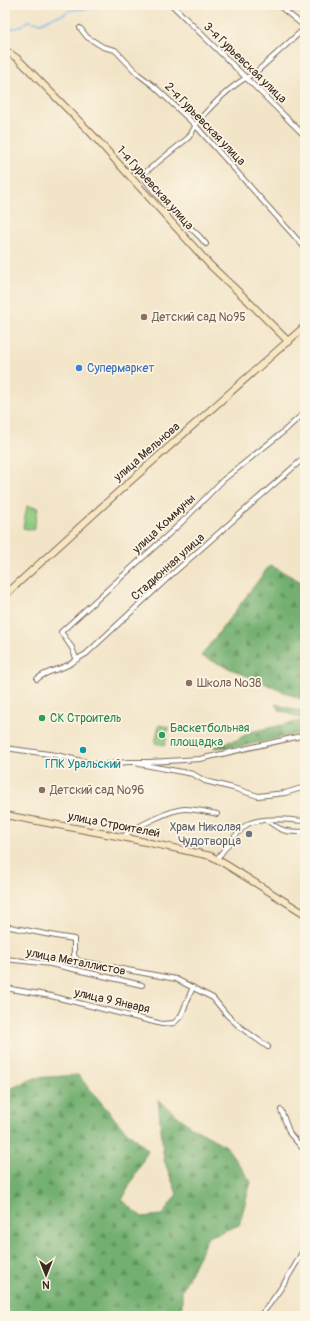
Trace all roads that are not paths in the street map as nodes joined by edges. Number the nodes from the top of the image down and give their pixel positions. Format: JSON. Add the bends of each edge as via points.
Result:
{"nodes":[{"id":1,"x":172,"y":5,"type":"edge"},
{"id":2,"x":278,"y":5,"type":"edge"},
{"id":3,"x":305,"y":27,"type":"edge"},
{"id":4,"x":80,"y":28,"type":"dead end"},
{"id":5,"x":5,"y":50,"type":"edge"},
{"id":6,"x":245,"y":77,"type":"junction"},
{"id":7,"x":195,"y":125,"type":"junction"},
{"id":8,"x":305,"y":136,"type":"edge"},
{"id":9,"x":206,"y":244,"type":"dead end"},
{"id":10,"x":305,"y":248,"type":"edge"},
{"id":11,"x":305,"y":326,"type":"edge"},
{"id":12,"x":289,"y":342,"type":"junction"},
{"id":13,"x":305,"y":412,"type":"edge"},
{"id":14,"x":305,"y":457,"type":"edge"},
{"id":15,"x":5,"y":595,"type":"edge"},
{"id":16,"x":76,"y":658,"type":"junction"},
{"id":17,"x":37,"y":679,"type":"dead end"},
{"id":18,"x":305,"y":735,"type":"edge"},
{"id":19,"x":5,"y":748,"type":"edge"},
{"id":20,"x":128,"y":762,"type":"junction"},
{"id":21,"x":305,"y":787,"type":"edge"},
{"id":22,"x":217,"y":814,"type":"dead end"},
{"id":23,"x":5,"y":815,"type":"edge"},
{"id":24,"x":267,"y":820,"type":"junction"},
{"id":25,"x":305,"y":821,"type":"edge"},
{"id":26,"x":305,"y":832,"type":"edge"},
{"id":27,"x":122,"y":837,"type":"junction"},
{"id":28,"x":217,"y":859,"type":"junction"},
{"id":29,"x":305,"y":914,"type":"edge"},
{"id":30,"x":5,"y":926,"type":"edge"},
{"id":31,"x":5,"y":959,"type":"edge"},
{"id":32,"x":142,"y":985,"type":"dead end"},
{"id":33,"x":193,"y":986,"type":"junction"},
{"id":34,"x":5,"y":988,"type":"edge"},
{"id":35,"x":268,"y":1047,"type":"dead end"},
{"id":36,"x":281,"y":1110,"type":"dead end"},
{"id":37,"x":305,"y":1151,"type":"edge"},
{"id":38,"x":305,"y":1248,"type":"edge"},
{"id":39,"x":260,"y":1316,"type":"edge"}],
"edges":[{"from":1,"to":6,"type":"street","name":"3-я Гурьевская улица"},
{"from":2,"to":3,"type":"street"},
{"from":3,"to":6,"type":"street","via":[[255,73]]},
{"from":4,"to":7,"type":"street","name":"2-я Гурьевская улица","via":[[87,37],[103,47],[115,50]]},
{"from":5,"to":12,"type":"main road","name":"1-я Гурьевская улица","via":[[31,72],[95,138],[210,265]]},
{"from":6,"to":7,"type":"street","via":[[215,103]]},
{"from":6,"to":8,"type":"street","name":"3-я Гурьевская улица"},
{"from":7,"to":9,"type":"street","via":[[188,138],[143,174],[143,177]]},
{"from":7,"to":10,"type":"street","name":"2-я Гурьевская улица"},
{"from":11,"to":12,"type":"main road","name":"улица Мельнова"},
{"from":12,"to":15,"type":"main road","name":"улица Мельнова","via":[[162,452]]},
{"from":13,"to":16,"type":"street","name":"улица Коммуны","via":[[223,480],[182,522],[61,632]]},
{"from":14,"to":16,"type":"street","name":"Стадионная улица","via":[[86,654]]},
{"from":16,"to":17,"type":"street","name":"Стадионная улица","via":[[70,664]]},
{"from":18,"to":20,"type":"street","via":[[200,759]]},
{"from":19,"to":20,"type":"street","via":[[56,755],[100,766]]},
{"from":20,"to":21,"type":"street","via":[[192,774],[205,781],[258,796],[285,793]]},
{"from":22,"to":27,"type":"street","via":[[186,809],[175,811]]},
{"from":23,"to":27,"type":"main road","name":"улица Строителей"},
{"from":24,"to":25,"type":"street"},
{"from":24,"to":26,"type":"street","via":[[286,832]]},
{"from":24,"to":28,"type":"street","via":[[248,823]]},
{"from":27,"to":28,"type":"main road","name":"улица Строителей"},
{"from":28,"to":29,"type":"main road","name":"улица Строителей"},
{"from":30,"to":33,"type":"street","name":"улица Металлистов","via":[[74,938],[74,956],[79,961],[176,979]]},
{"from":31,"to":32,"type":"street","name":"улица Металлистов","via":[[51,964]]},
{"from":33,"to":34,"type":"street","name":"улица 9 Января","via":[[181,1016],[174,1023],[162,1024],[51,996]]},
{"from":33,"to":35,"type":"street","name":"улица Металлистов","via":[[213,998],[240,1027]]},
{"from":36,"to":37,"type":"street","via":[[290,1134]]},
{"from":38,"to":39,"type":"street","via":[[292,1272]]}]}
